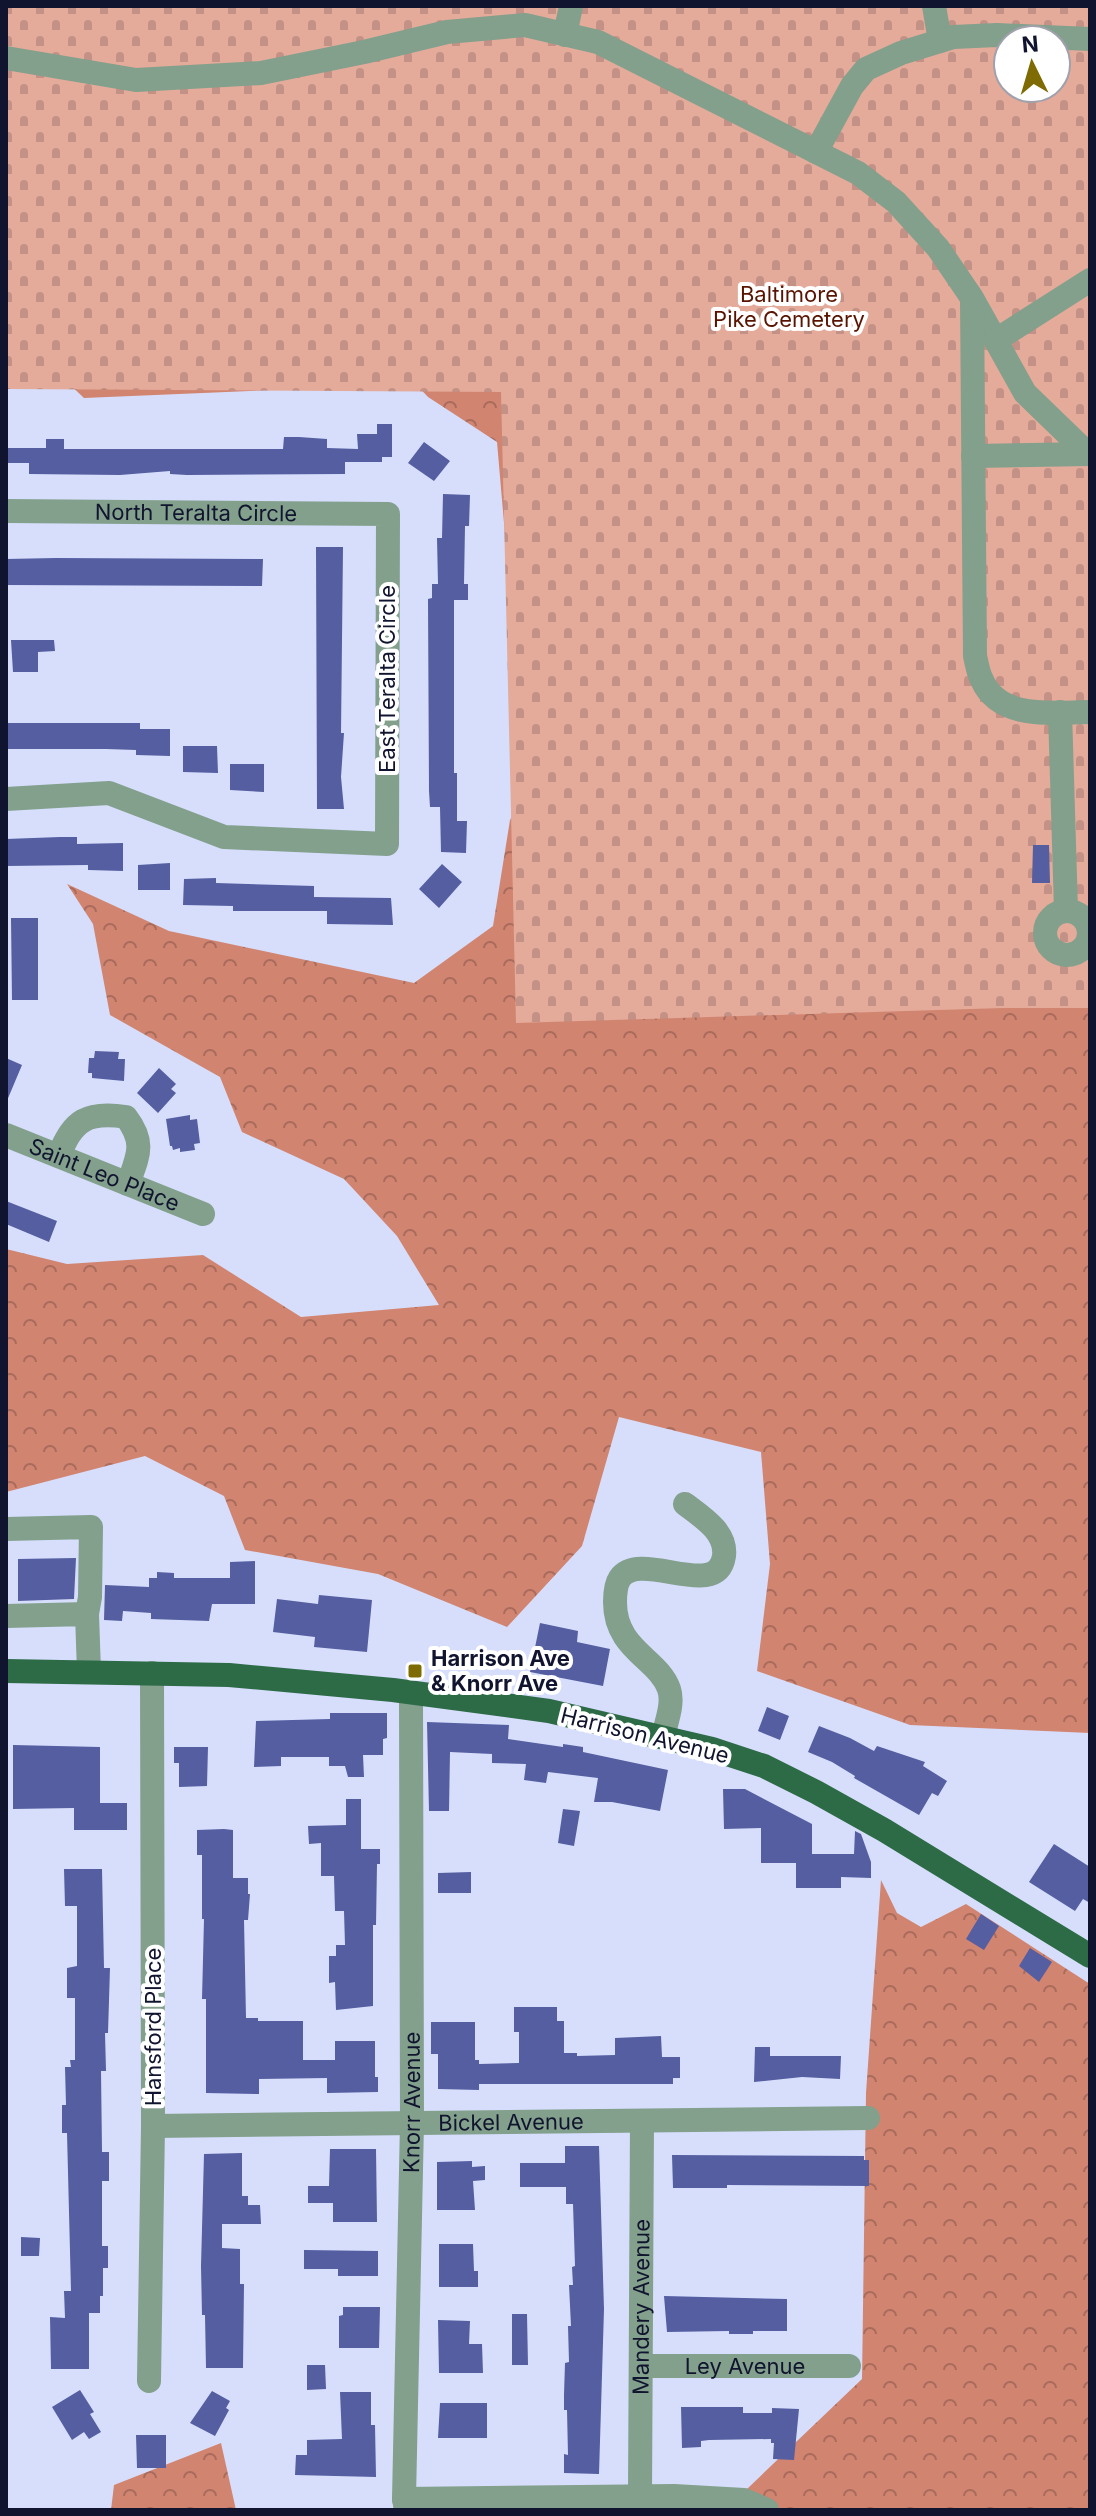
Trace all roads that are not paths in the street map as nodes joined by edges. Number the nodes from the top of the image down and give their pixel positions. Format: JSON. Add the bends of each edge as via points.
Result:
{"nodes":[{"id":1,"x":571,"y":6,"type":"edge"},
{"id":2,"x":934,"y":6,"type":"edge"},
{"id":3,"x":565,"y":35,"type":"junction"},
{"id":4,"x":1090,"y":39,"type":"edge"},
{"id":5,"x":940,"y":41,"type":"junction"},
{"id":6,"x":6,"y":58,"type":"edge"},
{"id":7,"x":816,"y":152,"type":"junction"},
{"id":8,"x":1090,"y":280,"type":"edge"},
{"id":9,"x":972,"y":298,"type":"junction"},
{"id":10,"x":996,"y":340,"type":"junction"},
{"id":11,"x":1089,"y":454,"type":"edge"},
{"id":12,"x":973,"y":456,"type":"junction"},
{"id":13,"x":6,"y":511,"type":"edge"},
{"id":14,"x":388,"y":514,"type":"joint"},
{"id":15,"x":1060,"y":712,"type":"junction"},
{"id":16,"x":1090,"y":712,"type":"edge"},
{"id":17,"x":6,"y":799,"type":"edge"},
{"id":18,"x":1066,"y":910,"type":"dead end"},
{"id":19,"x":6,"y":1135,"type":"edge"},
{"id":20,"x":59,"y":1156,"type":"junction"},
{"id":21,"x":128,"y":1184,"type":"junction"},
{"id":22,"x":203,"y":1214,"type":"dead end"},
{"id":23,"x":685,"y":1504,"type":"dead end"},
{"id":24,"x":6,"y":1529,"type":"edge"},
{"id":25,"x":87,"y":1614,"type":"junction"},
{"id":26,"x":6,"y":1616,"type":"edge"},
{"id":27,"x":6,"y":1671,"type":"edge"},
{"id":28,"x":89,"y":1672,"type":"junction"},
{"id":29,"x":152,"y":1673,"type":"junction"},
{"id":30,"x":411,"y":1693,"type":"junction"},
{"id":31,"x":663,"y":1737,"type":"junction"},
{"id":32,"x":1090,"y":1956,"type":"edge"},
{"id":33,"x":868,"y":2118,"type":"dead end"},
{"id":34,"x":642,"y":2121,"type":"junction"},
{"id":35,"x":412,"y":2123,"type":"junction"},
{"id":36,"x":153,"y":2126,"type":"junction"},
{"id":37,"x":641,"y":2366,"type":"junction"},
{"id":38,"x":849,"y":2366,"type":"dead end"},
{"id":39,"x":149,"y":2381,"type":"dead end"},
{"id":40,"x":640,"y":2495,"type":"junction"},
{"id":41,"x":402,"y":2506,"type":"edge"},
{"id":42,"x":767,"y":2510,"type":"edge"}],
"edges":[{"from":1,"to":3,"type":"street"},
{"from":2,"to":5,"type":"street"},
{"from":3,"to":6,"type":"street","via":[[525,25],[447,32],[261,73],[136,80]]},
{"from":3,"to":7,"type":"street","via":[[598,42]]},
{"from":4,"to":5,"type":"street","via":[[997,35]]},
{"from":5,"to":7,"type":"street","via":[[866,69]]},
{"from":7,"to":9,"type":"street","via":[[858,173],[896,202],[938,248]]},
{"from":8,"to":10,"type":"street"},
{"from":9,"to":10,"type":"street"},
{"from":9,"to":12,"type":"street"},
{"from":10,"to":11,"type":"street","via":[[1025,393]]},
{"from":11,"to":12,"type":"street"},
{"from":12,"to":15,"type":"street","via":[[975,656],[982,683],[1001,704]]},
{"from":13,"to":14,"type":"street","name":"North Teralta Circle"},
{"from":14,"to":17,"type":"street","name":"East Teralta Circle","via":[[387,844],[224,837],[109,793]]},
{"from":15,"to":16,"type":"street"},
{"from":15,"to":18,"type":"street"},
{"from":19,"to":20,"type":"street","name":"Saint Leo Place"},
{"from":20,"to":21,"type":"street","name":"Saint Leo Place"},
{"from":20,"to":21,"type":"street","via":[[66,1136],[82,1120],[105,1114],[126,1117],[138,1132],[139,1155]]},
{"from":21,"to":22,"type":"street","name":"Saint Leo Place"},
{"from":23,"to":31,"type":"street","via":[[722,1538],[721,1565],[712,1574],[695,1576],[633,1570],[620,1578],[615,1596],[627,1642],[670,1692]]},
{"from":24,"to":25,"type":"street","via":[[91,1527]]},
{"from":25,"to":26,"type":"street"},
{"from":25,"to":28,"type":"street"},
{"from":27,"to":28,"type":"main road","name":"Harrison Avenue"},
{"from":28,"to":29,"type":"main road","name":"Harrison Avenue"},
{"from":29,"to":30,"type":"main road","name":"Harrison Avenue"},
{"from":29,"to":36,"type":"street","name":"Hansford Place"},
{"from":30,"to":31,"type":"main road","name":"Harrison Avenue","via":[[549,1711]]},
{"from":30,"to":35,"type":"street","name":"Knorr Avenue"},
{"from":31,"to":32,"type":"main road","name":"Harrison Avenue","via":[[764,1766],[816,1792]]},
{"from":33,"to":34,"type":"street","name":"Bickel Avenue"},
{"from":34,"to":35,"type":"street","name":"Bickel Avenue"},
{"from":34,"to":37,"type":"street","name":"Mandery Avenue"},
{"from":35,"to":36,"type":"street","name":"Bickel Avenue"},
{"from":35,"to":41,"type":"street","name":"Knorr Avenue"},
{"from":36,"to":39,"type":"street","name":"Hansford Place"},
{"from":37,"to":38,"type":"street","name":"Ley Avenue"},
{"from":37,"to":40,"type":"street","name":"Mandery Avenue"},
{"from":40,"to":41,"type":"street"},
{"from":40,"to":42,"type":"street","via":[[744,2500]]}]}
